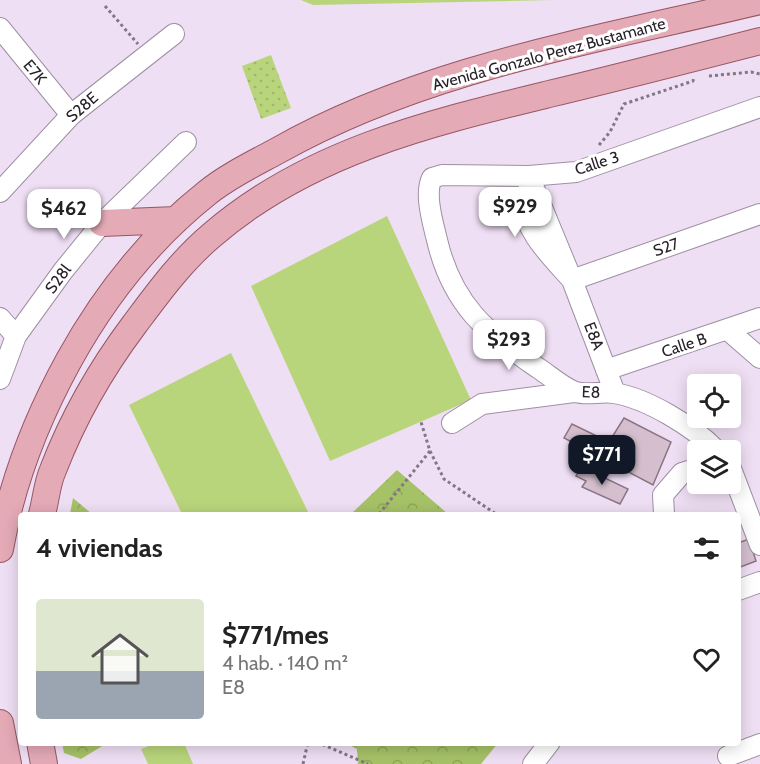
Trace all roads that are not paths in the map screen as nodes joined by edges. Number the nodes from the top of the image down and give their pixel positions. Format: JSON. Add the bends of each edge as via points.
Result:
{"nodes":[{"id":1,"x":760,"y":1,"type":"edge"},
{"id":2,"x":0,"y":28,"type":"edge"},
{"id":3,"x":174,"y":34,"type":"dead end"},
{"id":4,"x":760,"y":41,"type":"edge"},
{"id":5,"x":471,"y":71,"type":"junction"},
{"id":6,"x":760,"y":107,"type":"edge"},
{"id":7,"x":482,"y":111,"type":"junction"},
{"id":8,"x":71,"y":115,"type":"junction"},
{"id":9,"x":186,"y":142,"type":"dead end"},
{"id":10,"x":530,"y":180,"type":"junction"},
{"id":11,"x":2,"y":183,"type":"edge"},
{"id":12,"x":429,"y":183,"type":"joint"},
{"id":13,"x":760,"y":214,"type":"edge"},
{"id":14,"x":176,"y":220,"type":"junction"},
{"id":15,"x":102,"y":223,"type":"junction"},
{"id":16,"x":572,"y":280,"type":"junction"},
{"id":17,"x":0,"y":318,"type":"edge"},
{"id":18,"x":760,"y":318,"type":"edge"},
{"id":19,"x":729,"y":331,"type":"junction"},
{"id":20,"x":16,"y":336,"type":"junction"},
{"id":21,"x":760,"y":358,"type":"edge"},
{"id":22,"x":606,"y":370,"type":"junction"},
{"id":23,"x":0,"y":379,"type":"edge"},
{"id":24,"x":574,"y":392,"type":"junction"},
{"id":25,"x":615,"y":393,"type":"junction"},
{"id":26,"x":452,"y":423,"type":"dead end"},
{"id":27,"x":707,"y":440,"type":"edge"},
{"id":28,"x":687,"y":472,"type":"edge"},
{"id":29,"x":741,"y":494,"type":"edge"},
{"id":30,"x":42,"y":512,"type":"edge"},
{"id":31,"x":664,"y":512,"type":"edge"},
{"id":32,"x":760,"y":545,"type":"edge"},
{"id":33,"x":0,"y":549,"type":"edge"},
{"id":34,"x":760,"y":582,"type":"edge"},
{"id":35,"x":741,"y":589,"type":"edge"},
{"id":36,"x":0,"y":723,"type":"edge"},
{"id":37,"x":760,"y":744,"type":"edge"},
{"id":38,"x":41,"y":746,"type":"edge"},
{"id":39,"x":547,"y":746,"type":"edge"},
{"id":40,"x":727,"y":754,"type":"edge"},
{"id":41,"x":8,"y":764,"type":"edge"},
{"id":42,"x":44,"y":764,"type":"edge"},
{"id":43,"x":533,"y":764,"type":"edge"}],
"edges":[{"from":1,"to":5,"type":"main road","name":"Avenida Gonzalo Perez Bustamante"},
{"from":2,"to":8,"type":"street","name":"E7K"},
{"from":3,"to":8,"type":"street","name":"S28E"},
{"from":4,"to":7,"type":"main road"},
{"from":5,"to":7,"type":"main road"},
{"from":5,"to":14,"type":"main road","name":"Avenida Gonzalo Perez Bustamante","via":[[386,99],[310,132],[209,191]]},
{"from":6,"to":10,"type":"street","name":"Calle 3","via":[[576,172]]},
{"from":7,"to":30,"type":"main road","via":[[377,140],[345,154],[262,197],[213,234],[172,273],[86,397],[52,471]]},
{"from":8,"to":11,"type":"street","name":"S28E"},
{"from":9,"to":15,"type":"street","name":"S28l"},
{"from":10,"to":12,"type":"street","name":"Calle 3","via":[[442,175]]},
{"from":10,"to":16,"type":"street","name":"E8A"},
{"from":12,"to":24,"type":"street","name":"E8","via":[[432,220],[443,266],[466,306],[496,340]]},
{"from":13,"to":16,"type":"street","name":"S27"},
{"from":14,"to":15,"type":"main road"},
{"from":14,"to":33,"type":"main road","name":"Avenida Gonzalo Perez Bustamante","via":[[125,273],[88,325],[42,408],[21,462]]},
{"from":15,"to":20,"type":"street","name":"S28l"},
{"from":16,"to":22,"type":"street","name":"E8A"},
{"from":17,"to":20,"type":"street"},
{"from":18,"to":19,"type":"street","name":"Calle B"},
{"from":19,"to":21,"type":"street"},
{"from":19,"to":22,"type":"street","name":"Calle B"},
{"from":20,"to":23,"type":"street","name":"S28l"},
{"from":22,"to":25,"type":"street","name":"E8A"},
{"from":24,"to":25,"type":"street","name":"E8"},
{"from":24,"to":26,"type":"street","via":[[483,404]]},
{"from":25,"to":27,"type":"street","name":"E8","via":[[667,413]]},
{"from":28,"to":31,"type":"street","via":[[663,495]]},
{"from":29,"to":32,"type":"street"},
{"from":34,"to":35,"type":"street"},
{"from":36,"to":41,"type":"main road"},
{"from":37,"to":40,"type":"street"},
{"from":38,"to":42,"type":"main road"},
{"from":39,"to":43,"type":"street"}]}
